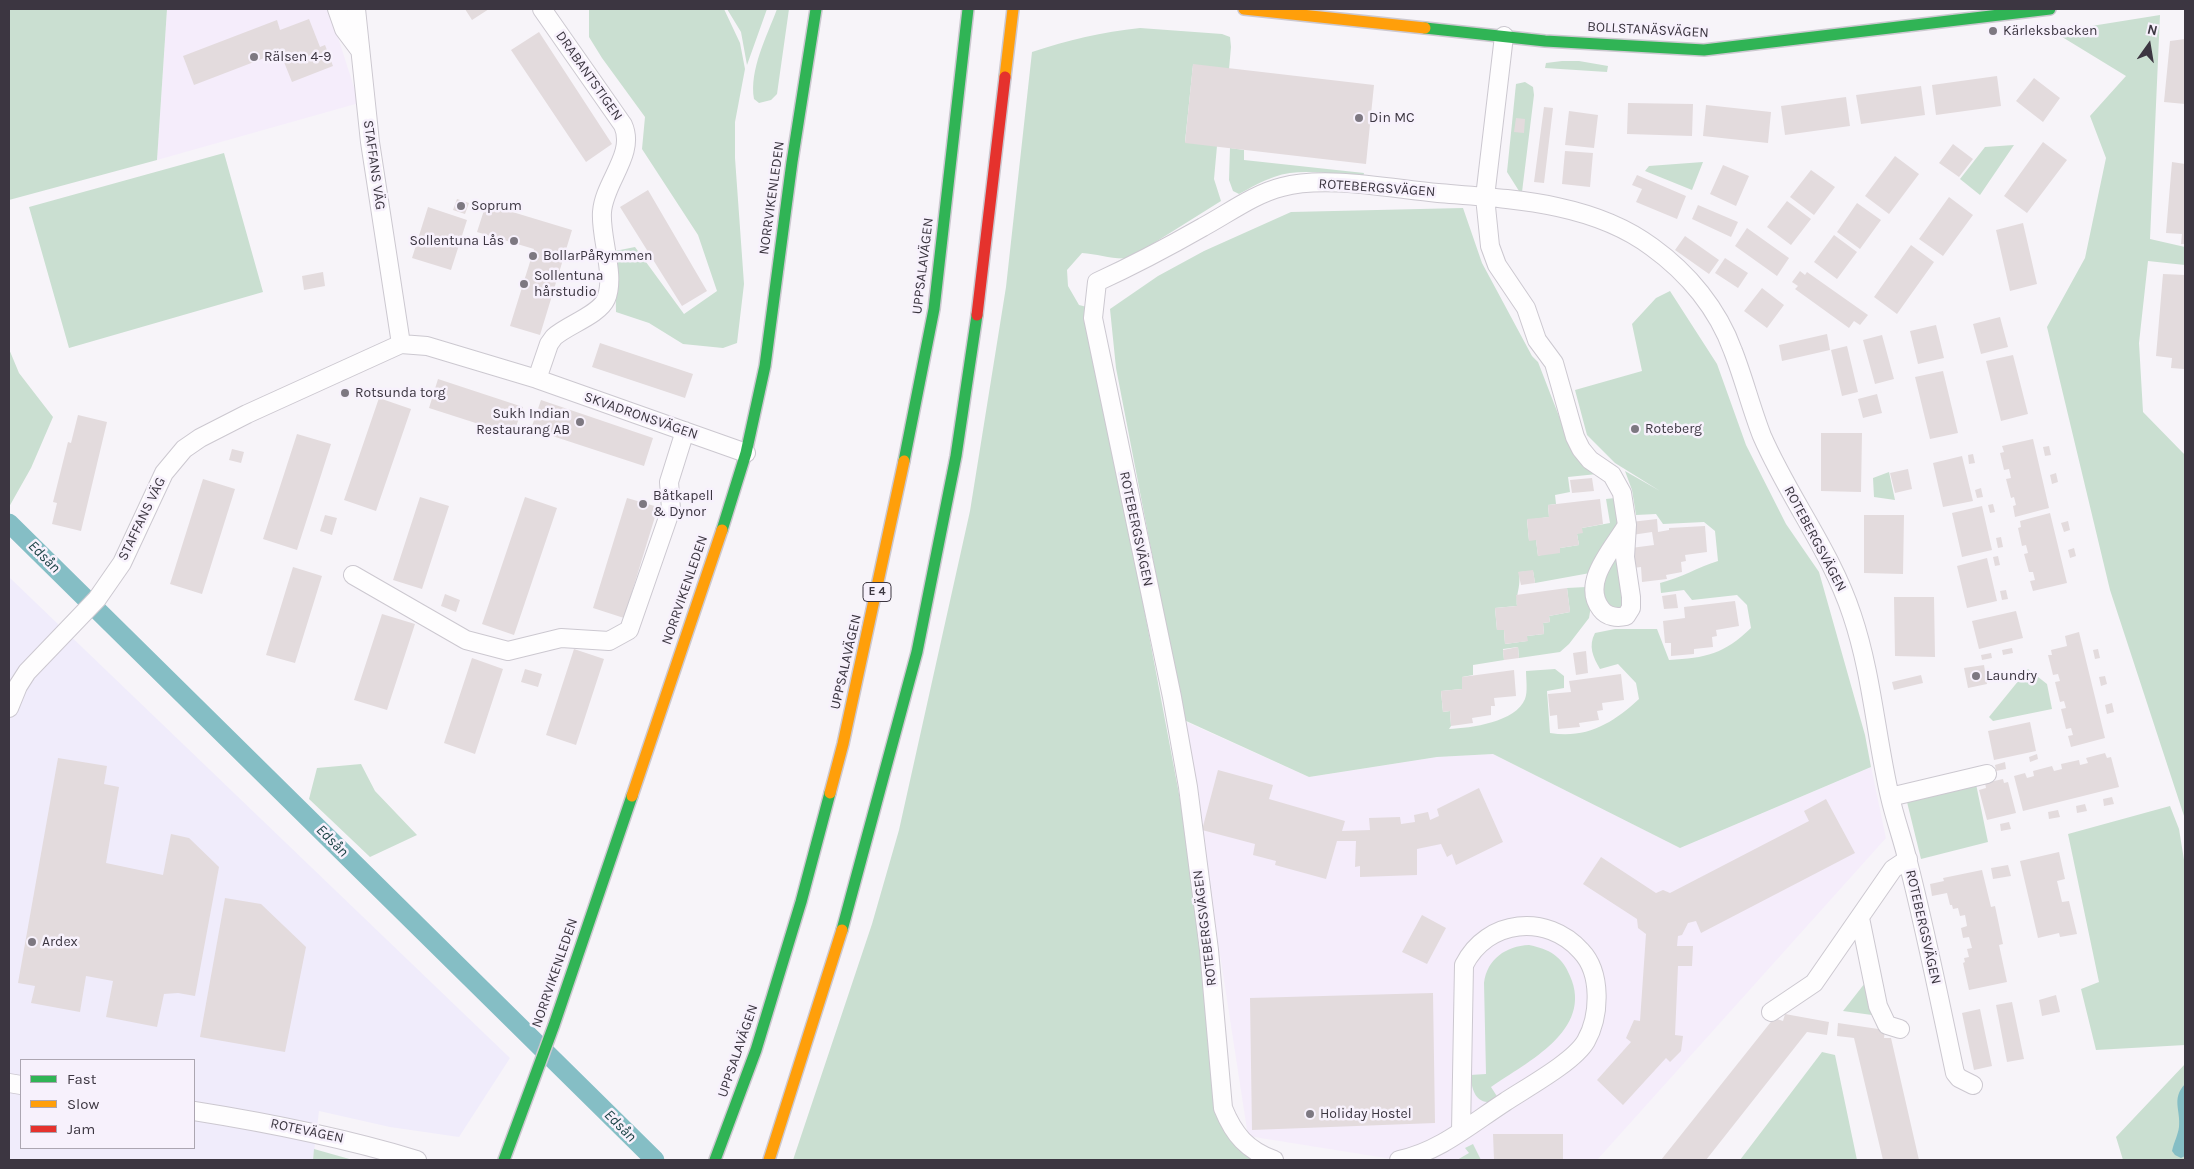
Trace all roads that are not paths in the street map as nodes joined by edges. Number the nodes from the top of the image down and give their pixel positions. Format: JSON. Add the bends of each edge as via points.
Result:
{"nodes":[{"id":1,"x":338,"y":9,"type":"edge"},
{"id":2,"x":356,"y":9,"type":"edge"},
{"id":3,"x":542,"y":9,"type":"edge"},
{"id":4,"x":816,"y":9,"type":"edge"},
{"id":5,"x":968,"y":9,"type":"edge"},
{"id":6,"x":1013,"y":9,"type":"edge"},
{"id":7,"x":1244,"y":9,"type":"edge"},
{"id":8,"x":2050,"y":9,"type":"edge"},
{"id":9,"x":1950,"y":15,"type":"edge"},
{"id":10,"x":1504,"y":36,"type":"junction"},
{"id":11,"x":359,"y":48,"type":"junction"},
{"id":12,"x":1485,"y":197,"type":"junction"},
{"id":13,"x":401,"y":344,"type":"junction"},
{"id":14,"x":536,"y":380,"type":"junction"},
{"id":15,"x":685,"y":432,"type":"junction"},
{"id":16,"x":746,"y":453,"type":"junction"},
{"id":17,"x":1627,"y":525,"type":"dead end"},
{"id":18,"x":353,"y":575,"type":"dead end"},
{"id":19,"x":9,"y":708,"type":"edge"},
{"id":20,"x":1987,"y":774,"type":"dead end"},
{"id":21,"x":1890,"y":797,"type":"junction"},
{"id":22,"x":1908,"y":859,"type":"junction"},
{"id":23,"x":1860,"y":918,"type":"junction"},
{"id":24,"x":1771,"y":1012,"type":"dead end"},
{"id":25,"x":1900,"y":1028,"type":"dead end"},
{"id":26,"x":1973,"y":1085,"type":"dead end"},
{"id":27,"x":195,"y":1111,"type":"edge"},
{"id":28,"x":1461,"y":1131,"type":"junction"},
{"id":29,"x":417,"y":1160,"type":"edge"},
{"id":30,"x":504,"y":1160,"type":"edge"},
{"id":31,"x":715,"y":1160,"type":"edge"},
{"id":32,"x":769,"y":1160,"type":"edge"},
{"id":33,"x":1274,"y":1160,"type":"edge"},
{"id":34,"x":1400,"y":1160,"type":"edge"}],
"edges":[{"from":1,"to":11,"type":"street","via":[[344,29]]},
{"from":2,"to":11,"type":"street","name":"STAFFANS VÄG"},
{"from":3,"to":14,"type":"street","name":"DRABANTSTIGEN","via":[[623,125],[627,136],[626,150],[607,190],[602,211],[608,281],[606,299],[594,312],[554,337]]},
{"from":4,"to":16,"type":"main road","name":"NORRVIKENLEDEN","via":[[765,366]]},
{"from":5,"to":31,"type":"main road","name":"UPPSALAVÄGEN","number":"E 4","via":[[934,309],[893,520],[843,744],[801,902],[756,1050]]},
{"from":6,"to":32,"type":"main road","via":[[956,456],[917,652],[835,955]]},
{"from":7,"to":10,"type":"main road","name":"BOLLSTANÄSVÄGEN"},
{"from":8,"to":9,"type":"main road","name":"BOLLSTANÄSVÄGEN"},
{"from":9,"to":10,"type":"main road","name":"BOLLSTANÄSVÄGEN","via":[[1704,50]]},
{"from":10,"to":12,"type":"street"},
{"from":11,"to":13,"type":"street","name":"STAFFANS VÄG"},
{"from":12,"to":17,"type":"street","via":[[1492,255],[1523,302],[1537,340],[1554,364],[1581,449],[1618,484]]},
{"from":12,"to":21,"type":"street","name":"ROTEBERGSVÄGEN","via":[[1569,210],[1628,232],[1666,258],[1710,306],[1733,350],[1753,414],[1776,466],[1832,566],[1852,615],[1869,680]]},
{"from":12,"to":33,"type":"street","name":"ROTEBERGSVÄGEN","via":[[1341,184],[1285,186],[1262,193],[1141,262],[1097,282],[1093,318],[1096,338],[1188,787],[1209,950],[1223,1108],[1230,1126],[1244,1145]]},
{"from":13,"to":14,"type":"street","via":[[427,346]]},
{"from":13,"to":19,"type":"street","name":"STAFFANS VÄG","via":[[247,414],[184,449],[164,473],[122,563],[97,599],[28,672]]},
{"from":14,"to":15,"type":"street","name":"SKVADRONSVÄGEN"},
{"from":15,"to":16,"type":"street","name":"SKVADRONSVÄGEN"},
{"from":15,"to":18,"type":"street","via":[[669,482],[671,509],[629,630],[609,641],[561,638],[508,651],[466,640]]},
{"from":16,"to":30,"type":"main road","name":"NORRVIKENLEDEN","via":[[554,1025]]},
{"from":20,"to":21,"type":"street"},
{"from":21,"to":22,"type":"street","name":"ROTEBERGSVÄGEN"},
{"from":22,"to":23,"type":"street","via":[[1893,869]]},
{"from":22,"to":26,"type":"street","name":"ROTEBERGSVÄGEN","via":[[1955,1073]]},
{"from":23,"to":24,"type":"street","via":[[1814,983]]},
{"from":23,"to":25,"type":"street","via":[[1878,1006],[1887,1025]]},
{"from":27,"to":29,"type":"street","name":"ROTEVÄGEN","via":[[347,1140]]},
{"from":28,"to":28,"type":"street","via":[[1542,1078],[1586,1041],[1596,1004],[1596,988],[1591,967],[1582,951],[1567,939],[1532,926],[1499,930],[1484,938],[1471,951],[1464,965]]},
{"from":28,"to":34,"type":"street","via":[[1438,1147]]}]}
